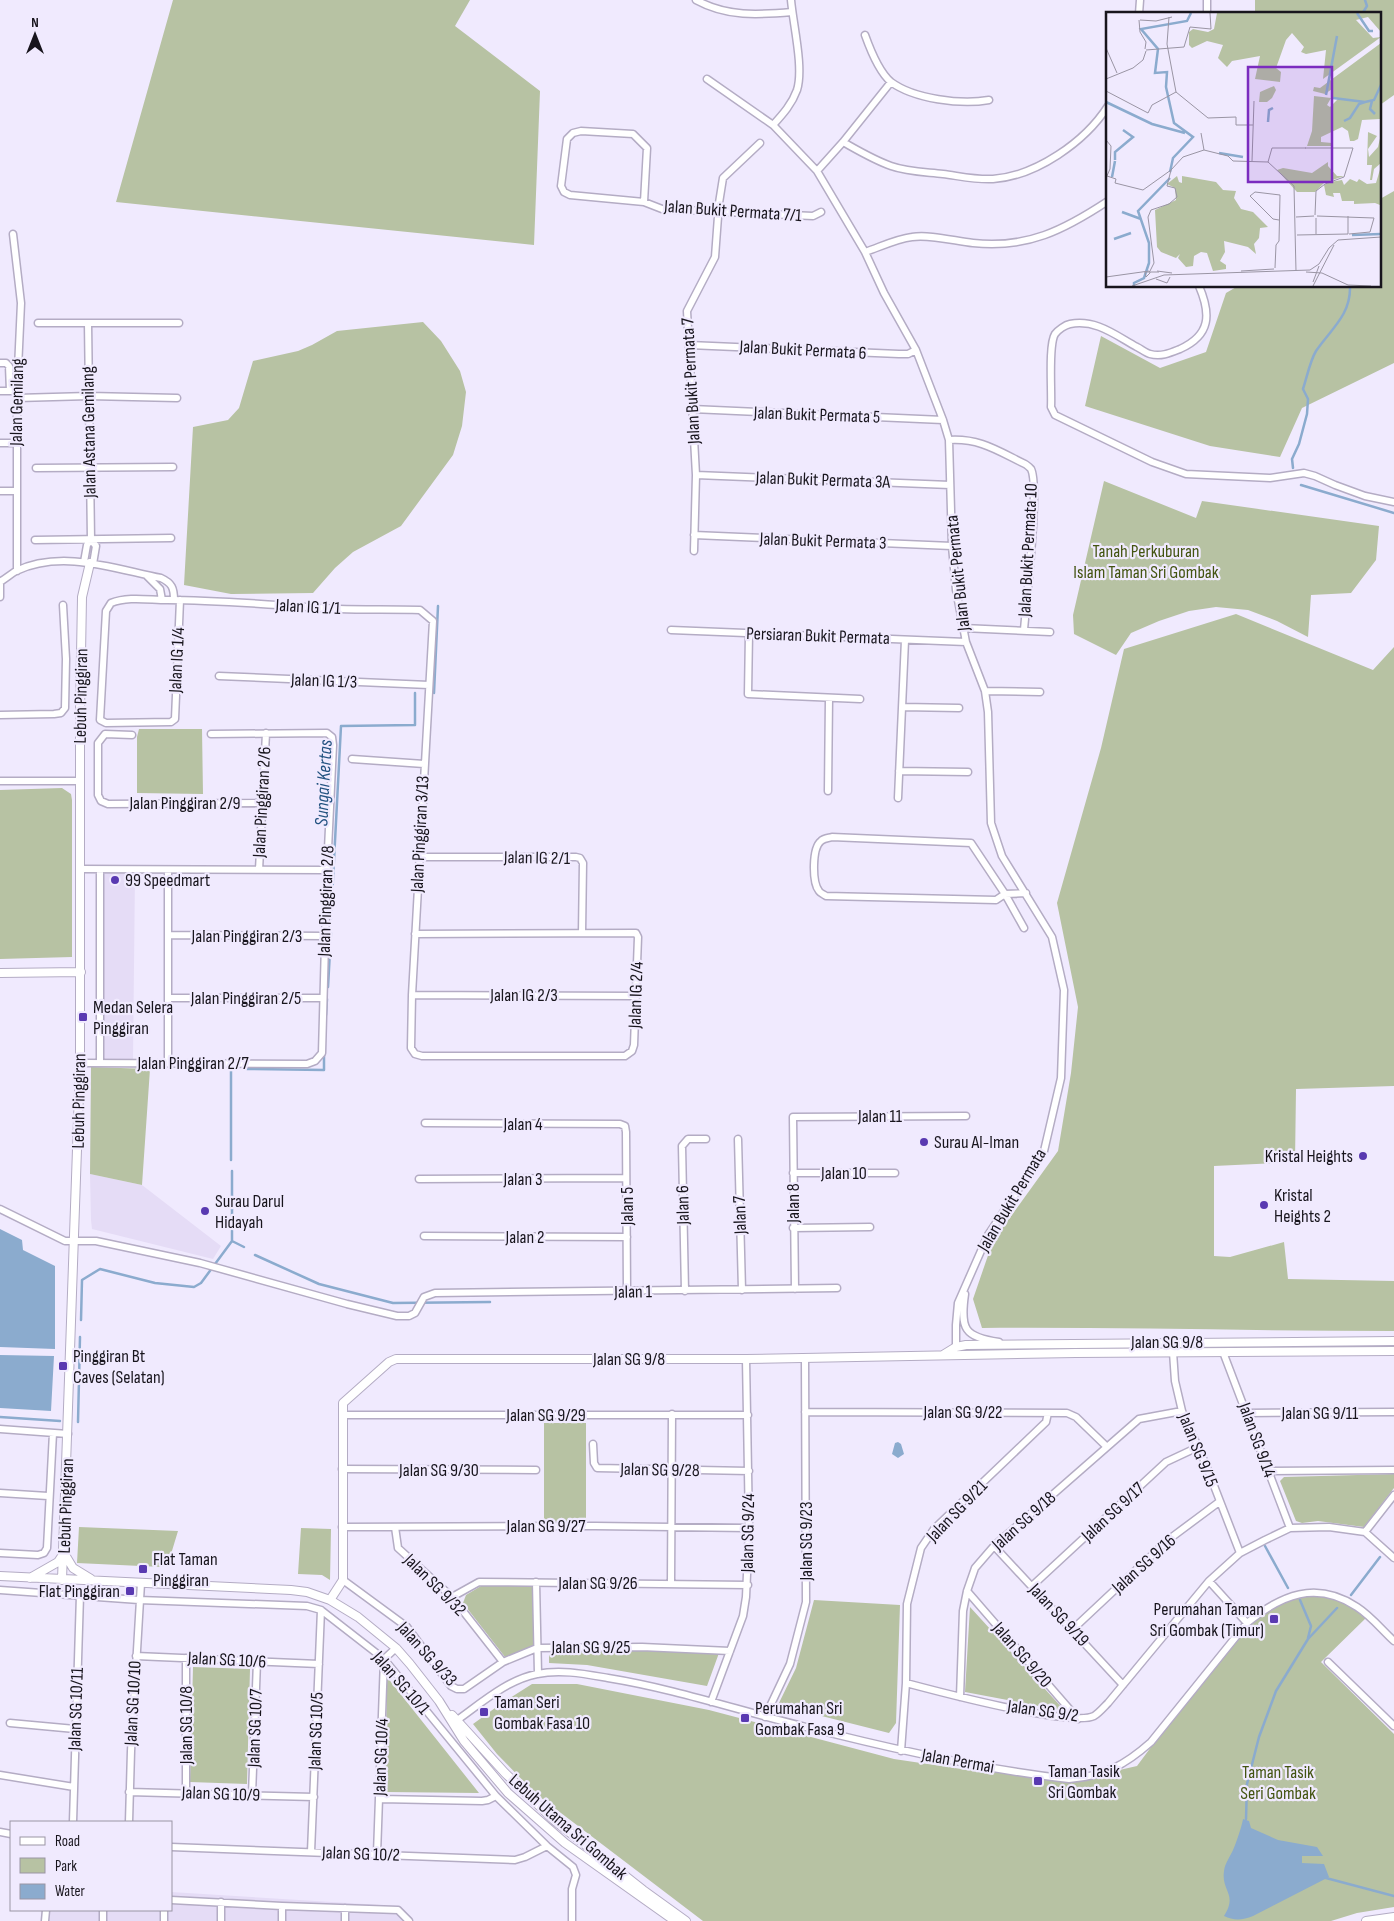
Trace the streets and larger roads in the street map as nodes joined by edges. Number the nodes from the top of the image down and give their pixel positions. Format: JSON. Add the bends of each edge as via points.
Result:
{"nodes":[{"id":1,"x":696,"y":0,"type":"edge"},
{"id":2,"x":791,"y":0,"type":"edge"},
{"id":3,"x":792,"y":12,"type":"junction"},
{"id":4,"x":864,"y":35,"type":"dead end"},
{"id":5,"x":707,"y":79,"type":"dead end"},
{"id":6,"x":891,"y":82,"type":"junction"},
{"id":7,"x":989,"y":100,"type":"dead end"},
{"id":8,"x":1106,"y":109,"type":"edge"},
{"id":9,"x":773,"y":125,"type":"junction"},
{"id":10,"x":843,"y":142,"type":"junction"},
{"id":11,"x":760,"y":143,"type":"dead end"},
{"id":12,"x":817,"y":171,"type":"junction"},
{"id":13,"x":644,"y":202,"type":"junction"},
{"id":14,"x":1106,"y":202,"type":"edge"},
{"id":15,"x":719,"y":212,"type":"junction"},
{"id":16,"x":821,"y":212,"type":"dead end"},
{"id":17,"x":12,"y":234,"type":"dead end"},
{"id":18,"x":864,"y":252,"type":"junction"},
{"id":19,"x":1200,"y":288,"type":"edge"},
{"id":20,"x":38,"y":323,"type":"dead end"},
{"id":21,"x":88,"y":323,"type":"junction"},
{"id":22,"x":179,"y":323,"type":"dead end"},
{"id":23,"x":689,"y":345,"type":"junction"},
{"id":24,"x":916,"y":350,"type":"junction"},
{"id":25,"x":0,"y":363,"type":"edge"},
{"id":26,"x":0,"y":391,"type":"edge"},
{"id":27,"x":14,"y":393,"type":"junction"},
{"id":28,"x":89,"y":396,"type":"junction"},
{"id":29,"x":177,"y":398,"type":"dead end"},
{"id":30,"x":692,"y":409,"type":"junction"},
{"id":31,"x":943,"y":420,"type":"junction"},
{"id":32,"x":948,"y":440,"type":"junction"},
{"id":33,"x":0,"y":443,"type":"edge"},
{"id":34,"x":17,"y":443,"type":"junction"},
{"id":35,"x":173,"y":467,"type":"dead end"},
{"id":36,"x":36,"y":468,"type":"dead end"},
{"id":37,"x":89,"y":468,"type":"junction"},
{"id":38,"x":696,"y":475,"type":"junction"},
{"id":39,"x":950,"y":485,"type":"junction"},
{"id":40,"x":0,"y":491,"type":"edge"},
{"id":41,"x":17,"y":491,"type":"junction"},
{"id":42,"x":1394,"y":502,"type":"edge"},
{"id":43,"x":694,"y":535,"type":"junction"},
{"id":44,"x":171,"y":538,"type":"dead end"},
{"id":45,"x":35,"y":540,"type":"dead end"},
{"id":46,"x":91,"y":540,"type":"junction"},
{"id":47,"x":952,"y":546,"type":"junction"},
{"id":48,"x":694,"y":551,"type":"dead end"},
{"id":49,"x":89,"y":563,"type":"junction"},
{"id":50,"x":16,"y":571,"type":"junction"},
{"id":51,"x":146,"y":575,"type":"junction"},
{"id":52,"x":0,"y":582,"type":"edge"},
{"id":53,"x":0,"y":597,"type":"edge"},
{"id":54,"x":162,"y":600,"type":"junction"},
{"id":55,"x":177,"y":600,"type":"junction"},
{"id":56,"x":63,"y":605,"type":"dead end"},
{"id":57,"x":433,"y":621,"type":"joint"},
{"id":58,"x":963,"y":628,"type":"junction"},
{"id":59,"x":670,"y":630,"type":"dead end"},
{"id":60,"x":1024,"y":630,"type":"junction"},
{"id":61,"x":1050,"y":632,"type":"dead end"},
{"id":62,"x":749,"y":633,"type":"junction"},
{"id":63,"x":905,"y":640,"type":"junction"},
{"id":64,"x":966,"y":642,"type":"junction"},
{"id":65,"x":219,"y":676,"type":"dead end"},
{"id":66,"x":429,"y":685,"type":"junction"},
{"id":67,"x":985,"y":691,"type":"junction"},
{"id":68,"x":1040,"y":692,"type":"dead end"},
{"id":69,"x":829,"y":698,"type":"junction"},
{"id":70,"x":860,"y":700,"type":"dead end"},
{"id":71,"x":902,"y":707,"type":"junction"},
{"id":72,"x":959,"y":708,"type":"dead end"},
{"id":73,"x":0,"y":715,"type":"edge"},
{"id":74,"x":175,"y":719,"type":"joint"},
{"id":75,"x":266,"y":733,"type":"junction"},
{"id":76,"x":211,"y":734,"type":"dead end"},
{"id":77,"x":132,"y":735,"type":"dead end"},
{"id":78,"x":352,"y":759,"type":"dead end"},
{"id":79,"x":424,"y":764,"type":"junction"},
{"id":80,"x":899,"y":771,"type":"junction"},
{"id":81,"x":968,"y":772,"type":"dead end"},
{"id":82,"x":0,"y":781,"type":"edge"},
{"id":83,"x":80,"y":781,"type":"junction"},
{"id":84,"x":828,"y":791,"type":"dead end"},
{"id":85,"x":898,"y":798,"type":"dead end"},
{"id":86,"x":262,"y":803,"type":"junction"},
{"id":87,"x":419,"y":858,"type":"junction"},
{"id":88,"x":80,"y":869,"type":"junction"},
{"id":89,"x":100,"y":870,"type":"junction"},
{"id":90,"x":168,"y":870,"type":"junction"},
{"id":91,"x":259,"y":870,"type":"junction"},
{"id":92,"x":327,"y":870,"type":"junction"},
{"id":93,"x":1004,"y":894,"type":"junction"},
{"id":94,"x":1026,"y":894,"type":"junction"},
{"id":95,"x":1024,"y":928,"type":"dead end"},
{"id":96,"x":582,"y":933,"type":"junction"},
{"id":97,"x":416,"y":934,"type":"junction"},
{"id":98,"x":169,"y":935,"type":"junction"},
{"id":99,"x":325,"y":936,"type":"junction"},
{"id":100,"x":0,"y":972,"type":"edge"},
{"id":101,"x":81,"y":972,"type":"junction"},
{"id":102,"x":412,"y":995,"type":"junction"},
{"id":103,"x":636,"y":996,"type":"junction"},
{"id":104,"x":169,"y":998,"type":"junction"},
{"id":105,"x":323,"y":998,"type":"junction"},
{"id":106,"x":411,"y":1048,"type":"joint"},
{"id":107,"x":80,"y":1063,"type":"junction"},
{"id":108,"x":100,"y":1063,"type":"junction"},
{"id":109,"x":168,"y":1063,"type":"junction"},
{"id":110,"x":307,"y":1064,"type":"joint"},
{"id":111,"x":966,"y":1116,"type":"dead end"},
{"id":112,"x":793,"y":1117,"type":"joint"},
{"id":113,"x":425,"y":1123,"type":"dead end"},
{"id":114,"x":620,"y":1124,"type":"joint"},
{"id":115,"x":706,"y":1139,"type":"dead end"},
{"id":116,"x":738,"y":1139,"type":"dead end"},
{"id":117,"x":793,"y":1173,"type":"junction"},
{"id":118,"x":895,"y":1173,"type":"dead end"},
{"id":119,"x":626,"y":1178,"type":"junction"},
{"id":120,"x":419,"y":1179,"type":"dead end"},
{"id":121,"x":0,"y":1209,"type":"edge"},
{"id":122,"x":870,"y":1227,"type":"dead end"},
{"id":123,"x":793,"y":1228,"type":"junction"},
{"id":124,"x":424,"y":1236,"type":"dead end"},
{"id":125,"x":627,"y":1237,"type":"junction"},
{"id":126,"x":75,"y":1242,"type":"junction"},
{"id":127,"x":966,"y":1285,"type":"junction"},
{"id":128,"x":837,"y":1288,"type":"dead end"},
{"id":129,"x":795,"y":1289,"type":"junction"},
{"id":130,"x":742,"y":1290,"type":"junction"},
{"id":131,"x":685,"y":1291,"type":"junction"},
{"id":132,"x":628,"y":1292,"type":"junction"},
{"id":133,"x":1394,"y":1341,"type":"edge"},
{"id":134,"x":1170,"y":1342,"type":"junction"},
{"id":135,"x":1016,"y":1344,"type":"junction"},
{"id":136,"x":956,"y":1347,"type":"junction"},
{"id":137,"x":1394,"y":1351,"type":"edge"},
{"id":138,"x":1173,"y":1352,"type":"junction"},
{"id":139,"x":1223,"y":1352,"type":"junction"},
{"id":140,"x":943,"y":1355,"type":"junction"},
{"id":141,"x":966,"y":1355,"type":"junction"},
{"id":142,"x":805,"y":1358,"type":"junction"},
{"id":143,"x":746,"y":1359,"type":"junction"},
{"id":144,"x":1182,"y":1411,"type":"junction"},
{"id":145,"x":805,"y":1412,"type":"junction"},
{"id":146,"x":1048,"y":1412,"type":"junction"},
{"id":147,"x":1394,"y":1412,"type":"edge"},
{"id":148,"x":1247,"y":1413,"type":"junction"},
{"id":149,"x":672,"y":1414,"type":"junction"},
{"id":150,"x":343,"y":1415,"type":"junction"},
{"id":151,"x":748,"y":1415,"type":"junction"},
{"id":152,"x":0,"y":1429,"type":"edge"},
{"id":153,"x":52,"y":1433,"type":"junction"},
{"id":154,"x":68,"y":1434,"type":"junction"},
{"id":155,"x":593,"y":1444,"type":"dead end"},
{"id":156,"x":1107,"y":1447,"type":"junction"},
{"id":157,"x":1198,"y":1447,"type":"junction"},
{"id":158,"x":342,"y":1469,"type":"junction"},
{"id":159,"x":536,"y":1470,"type":"dead end"},
{"id":160,"x":672,"y":1470,"type":"junction"},
{"id":161,"x":1394,"y":1470,"type":"edge"},
{"id":162,"x":749,"y":1471,"type":"junction"},
{"id":163,"x":1268,"y":1471,"type":"junction"},
{"id":164,"x":0,"y":1493,"type":"edge"},
{"id":165,"x":1394,"y":1495,"type":"edge"},
{"id":166,"x":48,"y":1496,"type":"junction"},
{"id":167,"x":1219,"y":1502,"type":"junction"},
{"id":168,"x":342,"y":1527,"type":"junction"},
{"id":169,"x":395,"y":1527,"type":"junction"},
{"id":170,"x":671,"y":1527,"type":"junction"},
{"id":171,"x":749,"y":1528,"type":"junction"},
{"id":172,"x":1290,"y":1528,"type":"junction"},
{"id":173,"x":1365,"y":1532,"type":"junction"},
{"id":174,"x":994,"y":1546,"type":"junction"},
{"id":175,"x":0,"y":1554,"type":"edge"},
{"id":176,"x":64,"y":1554,"type":"junction"},
{"id":177,"x":1240,"y":1554,"type":"junction"},
{"id":178,"x":1394,"y":1558,"type":"edge"},
{"id":179,"x":0,"y":1576,"type":"edge"},
{"id":180,"x":29,"y":1578,"type":"junction"},
{"id":181,"x":62,"y":1580,"type":"junction"},
{"id":182,"x":92,"y":1580,"type":"junction"},
{"id":183,"x":343,"y":1580,"type":"junction"},
{"id":184,"x":536,"y":1582,"type":"junction"},
{"id":185,"x":1209,"y":1582,"type":"junction"},
{"id":186,"x":140,"y":1583,"type":"junction"},
{"id":187,"x":671,"y":1583,"type":"junction"},
{"id":188,"x":748,"y":1585,"type":"junction"},
{"id":189,"x":1032,"y":1586,"type":"junction"},
{"id":190,"x":0,"y":1590,"type":"edge"},
{"id":191,"x":967,"y":1591,"type":"junction"},
{"id":192,"x":80,"y":1595,"type":"junction"},
{"id":193,"x":452,"y":1597,"type":"junction"},
{"id":194,"x":139,"y":1600,"type":"junction"},
{"id":195,"x":330,"y":1600,"type":"junction"},
{"id":196,"x":322,"y":1610,"type":"junction"},
{"id":197,"x":1247,"y":1623,"type":"junction"},
{"id":198,"x":1073,"y":1629,"type":"junction"},
{"id":199,"x":1394,"y":1641,"type":"edge"},
{"id":200,"x":396,"y":1648,"type":"junction"},
{"id":201,"x":537,"y":1648,"type":"junction"},
{"id":202,"x":730,"y":1651,"type":"junction"},
{"id":203,"x":136,"y":1656,"type":"junction"},
{"id":204,"x":186,"y":1658,"type":"junction"},
{"id":205,"x":384,"y":1659,"type":"junction"},
{"id":206,"x":257,"y":1661,"type":"junction"},
{"id":207,"x":503,"y":1662,"type":"junction"},
{"id":208,"x":1328,"y":1662,"type":"dead end"},
{"id":209,"x":319,"y":1664,"type":"junction"},
{"id":210,"x":538,"y":1674,"type":"junction"},
{"id":211,"x":906,"y":1683,"type":"junction"},
{"id":212,"x":1123,"y":1685,"type":"junction"},
{"id":213,"x":464,"y":1690,"type":"joint"},
{"id":214,"x":960,"y":1697,"type":"junction"},
{"id":215,"x":711,"y":1702,"type":"junction"},
{"id":216,"x":765,"y":1717,"type":"junction"},
{"id":217,"x":1078,"y":1719,"type":"junction"},
{"id":218,"x":455,"y":1721,"type":"junction"},
{"id":219,"x":10,"y":1722,"type":"dead end"},
{"id":220,"x":1394,"y":1726,"type":"edge"},
{"id":221,"x":75,"y":1729,"type":"junction"},
{"id":222,"x":902,"y":1750,"type":"junction"},
{"id":223,"x":0,"y":1775,"type":"edge"},
{"id":224,"x":74,"y":1787,"type":"junction"},
{"id":225,"x":129,"y":1792,"type":"junction"},
{"id":226,"x":186,"y":1793,"type":"junction"},
{"id":227,"x":252,"y":1795,"type":"junction"},
{"id":228,"x":496,"y":1796,"type":"junction"},
{"id":229,"x":314,"y":1798,"type":"junction"},
{"id":230,"x":380,"y":1799,"type":"junction"},
{"id":231,"x":72,"y":1821,"type":"edge"},
{"id":232,"x":129,"y":1821,"type":"edge"},
{"id":233,"x":547,"y":1846,"type":"junction"},
{"id":234,"x":172,"y":1847,"type":"edge"},
{"id":235,"x":311,"y":1852,"type":"junction"},
{"id":236,"x":378,"y":1854,"type":"junction"},
{"id":237,"x":172,"y":1900,"type":"edge"},
{"id":238,"x":221,"y":1902,"type":"junction"},
{"id":239,"x":282,"y":1906,"type":"junction"},
{"id":240,"x":345,"y":1908,"type":"junction"},
{"id":241,"x":1394,"y":1917,"type":"edge"},
{"id":242,"x":408,"y":1920,"type":"edge"},
{"id":243,"x":221,"y":1921,"type":"edge"},
{"id":244,"x":282,"y":1921,"type":"edge"},
{"id":245,"x":345,"y":1921,"type":"edge"},
{"id":246,"x":572,"y":1921,"type":"edge"},
{"id":247,"x":675,"y":1921,"type":"edge"},
{"id":248,"x":686,"y":1921,"type":"edge"},
{"id":249,"x":1366,"y":1921,"type":"edge"}],
"edges":[{"from":1,"to":3,"type":"street","via":[[732,14],[756,16]]},
{"from":2,"to":3,"type":"street"},
{"from":3,"to":9,"type":"street","via":[[798,88],[790,106]]},
{"from":4,"to":6,"type":"street","via":[[872,55]]},
{"from":5,"to":9,"type":"street","name":"Jalan Bukit Permata"},
{"from":6,"to":7,"type":"street","via":[[941,100],[972,103]]},
{"from":6,"to":10,"type":"street"},
{"from":8,"to":10,"type":"street","via":[[1078,140],[1054,158],[1030,169],[993,179],[907,170],[875,160]]},
{"from":9,"to":12,"type":"street","name":"Jalan Bukit Permata"},
{"from":10,"to":12,"type":"street"},
{"from":11,"to":15,"type":"street","name":"Jalan Bukit Permata 7","via":[[723,178]]},
{"from":12,"to":18,"type":"street","name":"Jalan Bukit Permata"},
{"from":13,"to":13,"type":"street","name":"Jalan Bukit Permata 7/1","via":[[647,148],[633,134],[581,131],[567,139],[561,186],[564,192]]},
{"from":13,"to":15,"type":"street","name":"Jalan Bukit Permata 7/1","via":[[662,208]]},
{"from":14,"to":18,"type":"street","via":[[1077,222],[1027,241],[988,244],[912,236]]},
{"from":15,"to":16,"type":"street","name":"Jalan Bukit Permata 7/1","via":[[813,216]]},
{"from":15,"to":23,"type":"street","name":"Jalan Bukit Permata 7","via":[[714,257],[687,311]]},
{"from":17,"to":27,"type":"street","name":"Jalan Gemilang","via":[[21,303]]},
{"from":18,"to":24,"type":"street","name":"Jalan Bukit Permata"},
{"from":19,"to":42,"type":"street","via":[[1206,307],[1206,322],[1199,337],[1166,354],[1150,354],[1097,325],[1082,322],[1066,325],[1055,334],[1052,344],[1052,407],[1055,416],[1152,462],[1186,474],[1270,478],[1304,473],[1365,496]]},
{"from":20,"to":21,"type":"street"},
{"from":21,"to":22,"type":"street"},
{"from":21,"to":28,"type":"street","name":"Jalan Astana Gemilang"},
{"from":23,"to":24,"type":"street","name":"Jalan Bukit Permata 6","via":[[899,354]]},
{"from":23,"to":30,"type":"street","name":"Jalan Bukit Permata 7"},
{"from":24,"to":31,"type":"street","name":"Jalan Bukit Permata"},
{"from":25,"to":27,"type":"street","via":[[9,366]]},
{"from":26,"to":27,"type":"street"},
{"from":27,"to":28,"type":"street"},
{"from":27,"to":34,"type":"street","name":"Jalan Gemilang"},
{"from":28,"to":29,"type":"street"},
{"from":28,"to":37,"type":"street","name":"Jalan Astana Gemilang"},
{"from":30,"to":31,"type":"street","name":"Jalan Bukit Permata 5"},
{"from":30,"to":38,"type":"street","name":"Jalan Bukit Permata 7"},
{"from":31,"to":32,"type":"street","name":"Jalan Bukit Permata"},
{"from":32,"to":39,"type":"street","name":"Jalan Bukit Permata"},
{"from":32,"to":60,"type":"street","name":"Jalan Bukit Permata 10","via":[[978,441],[1031,469],[1033,513]]},
{"from":33,"to":34,"type":"street"},
{"from":34,"to":41,"type":"street","name":"Jalan Gemilang"},
{"from":35,"to":37,"type":"street"},
{"from":36,"to":37,"type":"street"},
{"from":37,"to":46,"type":"street","name":"Jalan Astana Gemilang"},
{"from":38,"to":39,"type":"street","name":"Jalan Bukit Permata 3A"},
{"from":38,"to":43,"type":"street","name":"Jalan Bukit Permata 7"},
{"from":39,"to":47,"type":"street","name":"Jalan Bukit Permata"},
{"from":40,"to":41,"type":"street"},
{"from":41,"to":50,"type":"street","name":"Jalan Gemilang"},
{"from":43,"to":47,"type":"street","name":"Jalan Bukit Permata 3"},
{"from":43,"to":48,"type":"street","name":"Jalan Bukit Permata 7"},
{"from":44,"to":46,"type":"street"},
{"from":45,"to":46,"type":"street"},
{"from":46,"to":49,"type":"street","name":"Jalan Astana Gemilang","via":[[88,545]]},
{"from":47,"to":58,"type":"street","name":"Jalan Bukit Permata"},
{"from":49,"to":50,"type":"street","via":[[50,561]]},
{"from":49,"to":51,"type":"street"},
{"from":49,"to":83,"type":"street","name":"Lebuh Pinggiran","via":[[82,597]]},
{"from":50,"to":52,"type":"street"},
{"from":51,"to":54,"type":"street","via":[[160,589]]},
{"from":51,"to":55,"type":"street","via":[[169,582]]},
{"from":52,"to":53,"type":"street"},
{"from":54,"to":55,"type":"street","name":"Jalan IG 1/1"},
{"from":54,"to":74,"type":"street","name":"Jalan IG 1/1","via":[[119,599],[106,611],[99,711],[100,720],[106,723],[171,722]]},
{"from":55,"to":57,"type":"street","name":"Jalan IG 1/1","via":[[420,610]]},
{"from":55,"to":74,"type":"street","name":"Jalan IG 1/4"},
{"from":56,"to":73,"type":"street","via":[[65,708],[54,714]]},
{"from":57,"to":66,"type":"street","name":"Jalan Pinggiran 3/13"},
{"from":58,"to":60,"type":"street"},
{"from":58,"to":64,"type":"street","name":"Jalan Bukit Permata"},
{"from":59,"to":62,"type":"street","name":"Persiaran Bukit Permata"},
{"from":60,"to":61,"type":"street"},
{"from":62,"to":63,"type":"street","name":"Persiaran Bukit Permata"},
{"from":62,"to":69,"type":"street","via":[[748,694]]},
{"from":63,"to":64,"type":"street","name":"Persiaran Bukit Permata"},
{"from":63,"to":71,"type":"street"},
{"from":64,"to":67,"type":"street","name":"Jalan Bukit Permata"},
{"from":65,"to":66,"type":"street","name":"Jalan IG 1/3"},
{"from":66,"to":79,"type":"street","name":"Jalan Pinggiran 3/13"},
{"from":67,"to":68,"type":"street"},
{"from":67,"to":94,"type":"street","name":"Jalan Bukit Permata","via":[[992,823],[1002,856]]},
{"from":69,"to":70,"type":"street"},
{"from":69,"to":84,"type":"street"},
{"from":71,"to":72,"type":"street"},
{"from":71,"to":80,"type":"street"},
{"from":75,"to":76,"type":"street"},
{"from":75,"to":86,"type":"street","name":"Jalan Pinggiran 2/6"},
{"from":75,"to":92,"type":"street","name":"Jalan Pinggiran 2/8","via":[[327,733],[332,737]]},
{"from":77,"to":86,"type":"street","name":"Jalan Pinggiran 2/9","via":[[106,734],[98,743],[98,795],[101,801],[108,804]]},
{"from":78,"to":79,"type":"street"},
{"from":79,"to":87,"type":"street","name":"Jalan Pinggiran 3/13"},
{"from":80,"to":81,"type":"street"},
{"from":80,"to":85,"type":"street"},
{"from":82,"to":83,"type":"street"},
{"from":83,"to":88,"type":"street","name":"Lebuh Pinggiran"},
{"from":86,"to":91,"type":"street","name":"Jalan Pinggiran 2/6"},
{"from":87,"to":96,"type":"street","name":"Jalan IG 2/1","via":[[580,858],[583,863]]},
{"from":87,"to":97,"type":"street","name":"Jalan Pinggiran 3/13"},
{"from":88,"to":89,"type":"street"},
{"from":88,"to":101,"type":"street","name":"Lebuh Pinggiran"},
{"from":89,"to":90,"type":"street"},
{"from":89,"to":108,"type":"street"},
{"from":90,"to":91,"type":"street"},
{"from":90,"to":98,"type":"street"},
{"from":91,"to":92,"type":"street"},
{"from":92,"to":99,"type":"street","name":"Jalan Pinggiran 2/8"},
{"from":93,"to":93,"type":"street","via":[[971,843],[832,837],[820,841],[816,847],[816,884],[826,896],[996,900]]},
{"from":93,"to":94,"type":"street"},
{"from":93,"to":95,"type":"street"},
{"from":94,"to":127,"type":"street","name":"Jalan Bukit Permata","via":[[1052,937],[1064,990],[1061,1078],[1044,1152],[988,1235]]},
{"from":96,"to":97,"type":"street","name":"Jalan IG 2/4"},
{"from":96,"to":103,"type":"street","name":"Jalan IG 2/4","via":[[636,933]]},
{"from":97,"to":102,"type":"street","name":"Jalan Pinggiran 3/13"},
{"from":98,"to":99,"type":"street","name":"Jalan Pinggiran 2/3"},
{"from":98,"to":104,"type":"street"},
{"from":99,"to":105,"type":"street","name":"Jalan Pinggiran 2/8"},
{"from":100,"to":101,"type":"street"},
{"from":101,"to":107,"type":"street","name":"Lebuh Pinggiran"},
{"from":102,"to":103,"type":"street","name":"Jalan IG 2/3"},
{"from":102,"to":106,"type":"street","name":"Jalan Pinggiran 3/13"},
{"from":103,"to":106,"type":"street","name":"Jalan IG 2/4","via":[[634,1045],[632,1052],[625,1056],[422,1056],[414,1054]]},
{"from":104,"to":105,"type":"street","name":"Jalan Pinggiran 2/5"},
{"from":104,"to":109,"type":"street"},
{"from":105,"to":110,"type":"street","name":"Jalan Pinggiran 2/8","via":[[322,1053],[316,1061]]},
{"from":107,"to":108,"type":"street","name":"Jalan Pinggiran 2/7"},
{"from":107,"to":126,"type":"street","name":"Lebuh Pinggiran"},
{"from":108,"to":109,"type":"street","name":"Jalan Pinggiran 2/7"},
{"from":109,"to":110,"type":"street","name":"Jalan Pinggiran 2/7"},
{"from":111,"to":112,"type":"street","name":"Jalan 11"},
{"from":112,"to":117,"type":"street","name":"Jalan 8"},
{"from":113,"to":114,"type":"street","name":"Jalan 4"},
{"from":114,"to":119,"type":"street","name":"Jalan 5","via":[[625,1126],[626,1132]]},
{"from":115,"to":131,"type":"street","name":"Jalan 6","via":[[688,1140],[682,1146]]},
{"from":116,"to":130,"type":"street","name":"Jalan 7"},
{"from":117,"to":118,"type":"street","name":"Jalan 10"},
{"from":117,"to":123,"type":"street","name":"Jalan 8"},
{"from":119,"to":120,"type":"street","name":"Jalan 3"},
{"from":119,"to":125,"type":"street","name":"Jalan 5"},
{"from":121,"to":126,"type":"street","via":[[65,1241]]},
{"from":122,"to":123,"type":"street"},
{"from":123,"to":129,"type":"street","name":"Jalan 8"},
{"from":124,"to":125,"type":"street","name":"Jalan 2"},
{"from":125,"to":132,"type":"street","name":"Jalan 5"},
{"from":126,"to":132,"type":"street","name":"Jalan 1","via":[[96,1241],[200,1263],[397,1316],[409,1316],[418,1310],[426,1296]]},
{"from":126,"to":154,"type":"street","name":"Lebuh Pinggiran"},
{"from":127,"to":135,"type":"street","name":"Jalan Bukit Permata","via":[[963,1318],[970,1333],[979,1339]]},
{"from":127,"to":136,"type":"street","name":"Jalan Bukit Permata","via":[[956,1312]]},
{"from":128,"to":129,"type":"street","name":"Jalan 1"},
{"from":129,"to":130,"type":"street","name":"Jalan 1"},
{"from":130,"to":131,"type":"street","name":"Jalan 1"},
{"from":131,"to":132,"type":"street","name":"Jalan 1"},
{"from":133,"to":134,"type":"street","name":"Jalan SG 9/8"},
{"from":134,"to":135,"type":"street","name":"Jalan SG 9/8"},
{"from":134,"to":138,"type":"street","name":"Jalan SG 9/15"},
{"from":135,"to":136,"type":"street","name":"Jalan SG 9/8"},
{"from":136,"to":140,"type":"street","name":"Jalan SG 9/8"},
{"from":136,"to":141,"type":"street"},
{"from":137,"to":139,"type":"street","name":"Jalan SG 9/8"},
{"from":138,"to":139,"type":"street","name":"Jalan SG 9/8"},
{"from":138,"to":141,"type":"street","name":"Jalan SG 9/8"},
{"from":138,"to":144,"type":"street","name":"Jalan SG 9/15","via":[[1175,1382]]},
{"from":139,"to":148,"type":"street","name":"Jalan SG 9/14"},
{"from":140,"to":141,"type":"street","name":"Jalan SG 9/8"},
{"from":140,"to":142,"type":"street","name":"Jalan SG 9/8"},
{"from":142,"to":143,"type":"street","name":"Jalan SG 9/8"},
{"from":142,"to":145,"type":"street","name":"Jalan SG 9/23"},
{"from":143,"to":150,"type":"street","name":"Jalan SG 9/8","via":[[396,1359],[344,1403]]},
{"from":143,"to":151,"type":"street","name":"Jalan SG 9/24"},
{"from":144,"to":156,"type":"street","name":"Jalan SG 9/18","via":[[1138,1419]]},
{"from":144,"to":157,"type":"street","name":"Jalan SG 9/15"},
{"from":145,"to":146,"type":"street","name":"Jalan SG 9/22"},
{"from":145,"to":216,"type":"street","name":"Jalan SG 9/23","via":[[806,1602],[790,1664]]},
{"from":146,"to":156,"type":"street","name":"Jalan SG 9/22","via":[[1066,1412],[1076,1417]]},
{"from":146,"to":211,"type":"street","name":"Jalan SG 9/21","via":[[1046,1422],[934,1529],[921,1548],[907,1604]]},
{"from":147,"to":148,"type":"street","name":"Jalan SG 9/11"},
{"from":148,"to":163,"type":"street","name":"Jalan SG 9/14"},
{"from":149,"to":150,"type":"street","name":"Jalan SG 9/29"},
{"from":149,"to":151,"type":"street","name":"Jalan SG 9/29"},
{"from":149,"to":160,"type":"street"},
{"from":150,"to":158,"type":"street"},
{"from":151,"to":162,"type":"street","name":"Jalan SG 9/24"},
{"from":152,"to":153,"type":"street"},
{"from":153,"to":154,"type":"street"},
{"from":153,"to":166,"type":"street"},
{"from":154,"to":176,"type":"street","name":"Lebuh Pinggiran"},
{"from":155,"to":160,"type":"street","name":"Jalan SG 9/28","via":[[597,1468]]},
{"from":156,"to":174,"type":"street","name":"Jalan SG 9/18"},
{"from":157,"to":167,"type":"street","name":"Jalan SG 9/15"},
{"from":157,"to":189,"type":"street","name":"Jalan SG 9/17","via":[[1166,1462]]},
{"from":158,"to":159,"type":"street","name":"Jalan SG 9/30"},
{"from":158,"to":168,"type":"street"},
{"from":160,"to":162,"type":"street","name":"Jalan SG 9/28"},
{"from":160,"to":170,"type":"street"},
{"from":161,"to":163,"type":"street"},
{"from":162,"to":171,"type":"street","name":"Jalan SG 9/24"},
{"from":163,"to":172,"type":"street","name":"Jalan SG 9/14"},
{"from":164,"to":166,"type":"street"},
{"from":165,"to":173,"type":"street"},
{"from":166,"to":175,"type":"street","via":[[47,1548],[44,1553]]},
{"from":167,"to":177,"type":"street","name":"Jalan SG 9/15"},
{"from":167,"to":198,"type":"street","name":"Jalan SG 9/16","via":[[1168,1540]]},
{"from":168,"to":169,"type":"street","name":"Jalan SG 9/27"},
{"from":168,"to":183,"type":"street"},
{"from":169,"to":170,"type":"street","name":"Jalan SG 9/27"},
{"from":169,"to":193,"type":"street","name":"Jalan SG 9/32","via":[[398,1548]]},
{"from":170,"to":171,"type":"street","name":"Jalan SG 9/27"},
{"from":170,"to":187,"type":"street"},
{"from":171,"to":188,"type":"street","name":"Jalan SG 9/24"},
{"from":172,"to":173,"type":"street","name":"Jalan SG 9/2","via":[[1329,1527]]},
{"from":172,"to":177,"type":"street","name":"Jalan SG 9/2"},
{"from":173,"to":178,"type":"street"},
{"from":174,"to":189,"type":"street","name":"Jalan SG 9/19"},
{"from":174,"to":191,"type":"street","name":"Jalan SG 9/18","via":[[975,1568]]},
{"from":176,"to":180,"type":"street","via":[[58,1562]]},
{"from":176,"to":181,"type":"street","name":"Lebuh Pinggiran"},
{"from":176,"to":182,"type":"street","via":[[73,1568]]},
{"from":177,"to":185,"type":"street","name":"Jalan SG 9/2"},
{"from":179,"to":180,"type":"street","name":"Lebuh Utama Sri Gombak"},
{"from":180,"to":181,"type":"street","name":"Lebuh Utama Sri Gombak"},
{"from":181,"to":182,"type":"street","name":"Lebuh Utama Sri Gombak"},
{"from":182,"to":186,"type":"street","name":"Lebuh Utama Sri Gombak"},
{"from":183,"to":195,"type":"street"},
{"from":183,"to":213,"type":"street","name":"Jalan SG 9/33","via":[[407,1627],[451,1686]]},
{"from":184,"to":187,"type":"street","name":"Jalan SG 9/26"},
{"from":184,"to":193,"type":"street","name":"Jalan SG 9/26","via":[[479,1582]]},
{"from":184,"to":201,"type":"street"},
{"from":185,"to":197,"type":"street"},
{"from":185,"to":212,"type":"street","name":"Jalan SG 9/2"},
{"from":186,"to":194,"type":"street","name":"Jalan SG 10/10"},
{"from":186,"to":195,"type":"street","name":"Lebuh Utama Sri Gombak","via":[[298,1591]]},
{"from":187,"to":188,"type":"street","name":"Jalan SG 9/26"},
{"from":188,"to":202,"type":"street","name":"Jalan SG 9/24","via":[[743,1616]]},
{"from":189,"to":198,"type":"street","name":"Jalan SG 9/19"},
{"from":190,"to":192,"type":"street","name":"Jalan SG 10/1"},
{"from":191,"to":214,"type":"street","name":"Jalan SG 9/18","via":[[963,1611]]},
{"from":191,"to":217,"type":"street","name":"Jalan SG 9/20"},
{"from":192,"to":194,"type":"street","name":"Jalan SG 10/1"},
{"from":192,"to":221,"type":"street","name":"Jalan SG 10/11"},
{"from":193,"to":207,"type":"street","name":"Jalan SG 9/32"},
{"from":194,"to":196,"type":"street","name":"Jalan SG 10/1","via":[[307,1606]]},
{"from":194,"to":203,"type":"street","name":"Jalan SG 10/10"},
{"from":195,"to":200,"type":"street","name":"Lebuh Utama Sri Gombak"},
{"from":196,"to":205,"type":"street","name":"Jalan SG 10/1"},
{"from":196,"to":209,"type":"street","name":"Jalan SG 10/5"},
{"from":197,"to":199,"type":"street","name":"Jalan Permai","via":[[1288,1596],[1323,1594],[1357,1607]]},
{"from":197,"to":222,"type":"street","name":"Jalan Permai","via":[[1151,1742],[1132,1759],[1096,1775],[1069,1779]]},
{"from":198,"to":212,"type":"street","name":"Jalan SG 9/19"},
{"from":200,"to":205,"type":"street"},
{"from":200,"to":218,"type":"street","name":"Lebuh Utama Sri Gombak"},
{"from":201,"to":202,"type":"street","name":"Jalan SG 9/25","via":[[642,1647]]},
{"from":201,"to":207,"type":"street","name":"Jalan SG 9/25"},
{"from":201,"to":210,"type":"street"},
{"from":202,"to":215,"type":"street","name":"Jalan SG 9/24"},
{"from":203,"to":204,"type":"street","name":"Jalan SG 10/6"},
{"from":203,"to":225,"type":"street","name":"Jalan SG 10/10"},
{"from":204,"to":206,"type":"street","name":"Jalan SG 10/6"},
{"from":204,"to":226,"type":"street","name":"Jalan SG 10/8"},
{"from":205,"to":228,"type":"street","name":"Jalan SG 10/1"},
{"from":205,"to":230,"type":"street","name":"Jalan SG 10/4"},
{"from":206,"to":209,"type":"street","name":"Jalan SG 10/6"},
{"from":206,"to":227,"type":"street","name":"Jalan SG 10/7"},
{"from":207,"to":213,"type":"street","name":"Jalan SG 9/25"},
{"from":208,"to":220,"type":"street"},
{"from":209,"to":229,"type":"street","name":"Jalan SG 10/5"},
{"from":210,"to":215,"type":"street","name":"Jalan Permai","via":[[580,1674],[671,1690]]},
{"from":210,"to":218,"type":"street","name":"Jalan Permai","via":[[510,1683]]},
{"from":211,"to":214,"type":"street","name":"Jalan SG 9/2"},
{"from":211,"to":222,"type":"street","name":"Jalan SG 9/21"},
{"from":212,"to":217,"type":"street","name":"Jalan SG 9/2","via":[[1094,1716]]},
{"from":214,"to":217,"type":"street","name":"Jalan SG 9/2"},
{"from":215,"to":216,"type":"street","name":"Jalan Permai"},
{"from":216,"to":222,"type":"street","name":"Jalan Permai"},
{"from":218,"to":247,"type":"street","name":"Lebuh Utama Sri Gombak","via":[[464,1741],[508,1793],[565,1843]]},
{"from":218,"to":248,"type":"street","name":"Lebuh Utama Sri Gombak","via":[[554,1820]]},
{"from":219,"to":221,"type":"street"},
{"from":221,"to":224,"type":"street","name":"Jalan SG 10/11"},
{"from":223,"to":224,"type":"street"},
{"from":224,"to":231,"type":"street","name":"Jalan SG 10/11"},
{"from":225,"to":226,"type":"street","name":"Jalan SG 10/9"},
{"from":225,"to":232,"type":"street","name":"Jalan SG 10/10"},
{"from":226,"to":227,"type":"street","name":"Jalan SG 10/9"},
{"from":227,"to":229,"type":"street","name":"Jalan SG 10/9"},
{"from":228,"to":230,"type":"street","via":[[482,1801]]},
{"from":228,"to":233,"type":"street","name":"Jalan SG 10/1"},
{"from":229,"to":235,"type":"street","name":"Jalan SG 10/5"},
{"from":230,"to":236,"type":"street","name":"Jalan SG 10/4"},
{"from":233,"to":236,"type":"street","name":"Jalan SG 10/2","via":[[514,1860]]},
{"from":233,"to":246,"type":"street","name":"Jalan SG 10/1","via":[[573,1867],[576,1876],[572,1889]]},
{"from":234,"to":235,"type":"street","name":"Jalan SG 10/2"},
{"from":235,"to":236,"type":"street","name":"Jalan SG 10/2"},
{"from":237,"to":238,"type":"street"},
{"from":238,"to":239,"type":"street"},
{"from":238,"to":243,"type":"street"},
{"from":239,"to":240,"type":"street"},
{"from":239,"to":244,"type":"street"},
{"from":240,"to":242,"type":"street","via":[[398,1910]]},
{"from":240,"to":245,"type":"street"},
{"from":241,"to":249,"type":"street"}]}
